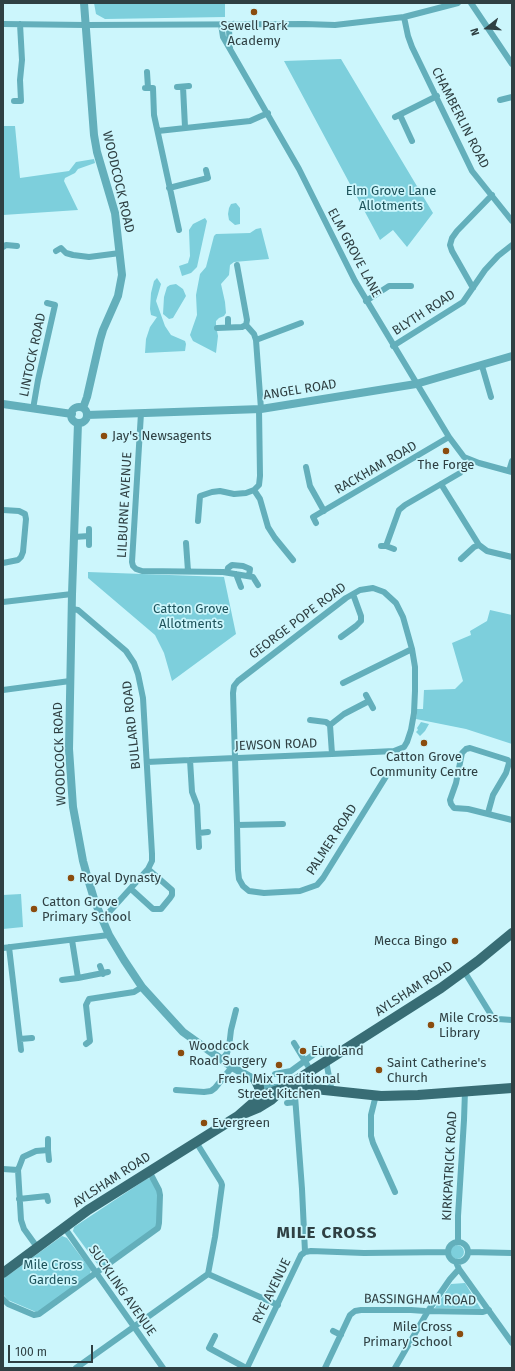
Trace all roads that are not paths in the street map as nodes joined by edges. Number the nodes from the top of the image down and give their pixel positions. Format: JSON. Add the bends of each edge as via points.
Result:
{"nodes":[{"id":1,"x":84,"y":3,"type":"edge"},
{"id":2,"x":458,"y":3,"type":"edge"},
{"id":3,"x":471,"y":3,"type":"edge"},
{"id":4,"x":404,"y":17,"type":"junction"},
{"id":5,"x":3,"y":24,"type":"edge"},
{"id":6,"x":20,"y":24,"type":"junction"},
{"id":7,"x":221,"y":24,"type":"junction"},
{"id":8,"x":234,"y":24,"type":"junction"},
{"id":9,"x":86,"y":25,"type":"junction"},
{"id":10,"x":231,"y":50,"type":"junction"},
{"id":11,"x":512,"y":64,"type":"edge"},
{"id":12,"x":147,"y":72,"type":"dead end"},
{"id":13,"x":183,"y":87,"type":"dead end"},
{"id":14,"x":437,"y":96,"type":"junction"},
{"id":15,"x":512,"y":97,"type":"edge"},
{"id":16,"x":500,"y":100,"type":"dead end"},
{"id":17,"x":20,"y":101,"type":"dead end"},
{"id":18,"x":268,"y":114,"type":"junction"},
{"id":19,"x":185,"y":128,"type":"junction"},
{"id":20,"x":158,"y":130,"type":"junction"},
{"id":21,"x":412,"y":141,"type":"dead end"},
{"id":22,"x":206,"y":170,"type":"dead end"},
{"id":23,"x":215,"y":176,"type":"dead end"},
{"id":24,"x":208,"y":178,"type":"junction"},
{"id":25,"x":170,"y":188,"type":"junction"},
{"id":26,"x":492,"y":196,"type":"junction"},
{"id":27,"x":511,"y":217,"type":"edge"},
{"id":28,"x":179,"y":230,"type":"dead end"},
{"id":29,"x":512,"y":244,"type":"edge"},
{"id":30,"x":3,"y":246,"type":"edge"},
{"id":31,"x":17,"y":246,"type":"dead end"},
{"id":32,"x":60,"y":248,"type":"dead end"},
{"id":33,"x":120,"y":253,"type":"junction"},
{"id":34,"x":237,"y":265,"type":"dead end"},
{"id":35,"x":238,"y":273,"type":"junction"},
{"id":36,"x":231,"y":275,"type":"dead end"},
{"id":37,"x":411,"y":286,"type":"dead end"},
{"id":38,"x":473,"y":288,"type":"junction"},
{"id":39,"x":366,"y":301,"type":"junction"},
{"id":40,"x":47,"y":303,"type":"dead end"},
{"id":41,"x":55,"y":305,"type":"junction"},
{"id":42,"x":63,"y":307,"type":"dead end"},
{"id":43,"x":228,"y":319,"type":"dead end"},
{"id":44,"x":301,"y":323,"type":"dead end"},
{"id":45,"x":246,"y":325,"type":"junction"},
{"id":46,"x":228,"y":327,"type":"junction"},
{"id":47,"x":217,"y":328,"type":"dead end"},
{"id":48,"x":256,"y":340,"type":"junction"},
{"id":49,"x":393,"y":346,"type":"junction"},
{"id":50,"x":512,"y":356,"type":"edge"},
{"id":51,"x":482,"y":366,"type":"junction"},
{"id":52,"x":416,"y":384,"type":"junction"},
{"id":53,"x":491,"y":397,"type":"dead end"},
{"id":54,"x":3,"y":404,"type":"edge"},
{"id":55,"x":33,"y":409,"type":"junction"},
{"id":56,"x":260,"y":409,"type":"junction"},
{"id":57,"x":85,"y":412,"type":"junction"},
{"id":58,"x":141,"y":413,"type":"junction"},
{"id":59,"x":72,"y":414,"type":"junction"},
{"id":60,"x":78,"y":423,"type":"junction"},
{"id":61,"x":449,"y":437,"type":"junction"},
{"id":62,"x":468,"y":459,"type":"junction"},
{"id":63,"x":512,"y":461,"type":"edge"},
{"id":64,"x":306,"y":466,"type":"dead end"},
{"id":65,"x":511,"y":472,"type":"edge"},
{"id":66,"x":441,"y":484,"type":"junction"},
{"id":67,"x":254,"y":490,"type":"junction"},
{"id":68,"x":3,"y":510,"type":"edge"},
{"id":69,"x":310,"y":511,"type":"dead end"},
{"id":70,"x":324,"y":511,"type":"junction"},
{"id":71,"x":313,"y":517,"type":"junction"},
{"id":72,"x":198,"y":521,"type":"dead end"},
{"id":73,"x":316,"y":523,"type":"dead end"},
{"id":74,"x":74,"y":537,"type":"junction"},
{"id":75,"x":186,"y":543,"type":"dead end"},
{"id":76,"x":89,"y":545,"type":"dead end"},
{"id":77,"x":479,"y":546,"type":"junction"},
{"id":78,"x":394,"y":549,"type":"dead end"},
{"id":79,"x":512,"y":557,"type":"edge"},
{"id":80,"x":460,"y":559,"type":"dead end"},
{"id":81,"x":293,"y":560,"type":"dead end"},
{"id":82,"x":3,"y":563,"type":"edge"},
{"id":83,"x":188,"y":571,"type":"junction"},
{"id":84,"x":227,"y":572,"type":"junction"},
{"id":85,"x":236,"y":574,"type":"junction"},
{"id":86,"x":249,"y":576,"type":"junction"},
{"id":87,"x":258,"y":585,"type":"dead end"},
{"id":88,"x":241,"y":587,"type":"dead end"},
{"id":89,"x":72,"y":594,"type":"junction"},
{"id":90,"x":353,"y":594,"type":"junction"},
{"id":91,"x":3,"y":602,"type":"edge"},
{"id":92,"x":72,"y":609,"type":"junction"},
{"id":93,"x":341,"y":636,"type":"dead end"},
{"id":94,"x":412,"y":649,"type":"junction"},
{"id":95,"x":70,"y":681,"type":"junction"},
{"id":96,"x":343,"y":683,"type":"dead end"},
{"id":97,"x":3,"y":690,"type":"edge"},
{"id":98,"x":372,"y":708,"type":"dead end"},
{"id":99,"x":310,"y":720,"type":"dead end"},
{"id":100,"x":330,"y":725,"type":"junction"},
{"id":101,"x":404,"y":747,"type":"joint"},
{"id":102,"x":332,"y":754,"type":"junction"},
{"id":103,"x":235,"y":758,"type":"junction"},
{"id":104,"x":190,"y":760,"type":"junction"},
{"id":105,"x":147,"y":762,"type":"junction"},
{"id":106,"x":387,"y":775,"type":"dead end"},
{"id":107,"x":488,"y":813,"type":"junction"},
{"id":108,"x":512,"y":820,"type":"edge"},
{"id":109,"x":283,"y":824,"type":"dead end"},
{"id":110,"x":237,"y":825,"type":"junction"},
{"id":111,"x":208,"y":832,"type":"dead end"},
{"id":112,"x":199,"y":833,"type":"junction"},
{"id":113,"x":199,"y":847,"type":"dead end"},
{"id":114,"x":148,"y":869,"type":"junction"},
{"id":115,"x":131,"y":889,"type":"junction"},
{"id":116,"x":102,"y":920,"type":"junction"},
{"id":117,"x":512,"y":933,"type":"edge"},
{"id":118,"x":109,"y":935,"type":"junction"},
{"id":119,"x":72,"y":940,"type":"junction"},
{"id":120,"x":6,"y":948,"type":"edge"},
{"id":121,"x":100,"y":966,"type":"dead end"},
{"id":122,"x":464,"y":971,"type":"junction"},
{"id":123,"x":78,"y":978,"type":"junction"},
{"id":124,"x":62,"y":980,"type":"dead end"},
{"id":125,"x":142,"y":987,"type":"junction"},
{"id":126,"x":236,"y":1010,"type":"dead end"},
{"id":127,"x":512,"y":1020,"type":"edge"},
{"id":128,"x":32,"y":1038,"type":"dead end"},
{"id":129,"x":20,"y":1039,"type":"junction"},
{"id":130,"x":90,"y":1042,"type":"dead end"},
{"id":131,"x":294,"y":1043,"type":"dead end"},
{"id":132,"x":321,"y":1049,"type":"dead end"},
{"id":133,"x":21,"y":1050,"type":"dead end"},
{"id":134,"x":222,"y":1060,"type":"junction"},
{"id":135,"x":305,"y":1061,"type":"junction"},
{"id":136,"x":326,"y":1062,"type":"junction"},
{"id":137,"x":232,"y":1067,"type":"junction"},
{"id":138,"x":311,"y":1071,"type":"junction"},
{"id":139,"x":275,"y":1074,"type":"dead end"},
{"id":140,"x":256,"y":1081,"type":"junction"},
{"id":141,"x":284,"y":1088,"type":"junction"},
{"id":142,"x":512,"y":1088,"type":"edge"},
{"id":143,"x":176,"y":1090,"type":"dead end"},
{"id":144,"x":465,"y":1091,"type":"junction"},
{"id":145,"x":332,"y":1092,"type":"junction"},
{"id":146,"x":376,"y":1095,"type":"junction"},
{"id":147,"x":254,"y":1102,"type":"junction"},
{"id":148,"x":287,"y":1103,"type":"dead end"},
{"id":149,"x":238,"y":1116,"type":"junction"},
{"id":150,"x":48,"y":1139,"type":"dead end"},
{"id":151,"x":196,"y":1142,"type":"junction"},
{"id":152,"x":48,"y":1150,"type":"junction"},
{"id":153,"x":49,"y":1160,"type":"dead end"},
{"id":154,"x":3,"y":1169,"type":"edge"},
{"id":155,"x":18,"y":1170,"type":"junction"},
{"id":156,"x":149,"y":1171,"type":"junction"},
{"id":157,"x":47,"y":1189,"type":"dead end"},
{"id":158,"x":395,"y":1192,"type":"dead end"},
{"id":159,"x":18,"y":1199,"type":"junction"},
{"id":160,"x":64,"y":1227,"type":"junction"},
{"id":161,"x":458,"y":1242,"type":"junction"},
{"id":162,"x":36,"y":1247,"type":"junction"},
{"id":163,"x":305,"y":1252,"type":"junction"},
{"id":164,"x":448,"y":1252,"type":"junction"},
{"id":165,"x":468,"y":1252,"type":"junction"},
{"id":166,"x":512,"y":1253,"type":"edge"},
{"id":167,"x":456,"y":1262,"type":"junction"},
{"id":168,"x":459,"y":1269,"type":"junction"},
{"id":169,"x":3,"y":1273,"type":"edge"},
{"id":170,"x":96,"y":1274,"type":"junction"},
{"id":171,"x":208,"y":1274,"type":"junction"},
{"id":172,"x":3,"y":1299,"type":"edge"},
{"id":173,"x":278,"y":1305,"type":"junction"},
{"id":174,"x":489,"y":1310,"type":"junction"},
{"id":175,"x":428,"y":1312,"type":"junction"},
{"id":176,"x":134,"y":1327,"type":"junction"},
{"id":177,"x":333,"y":1331,"type":"dead end"},
{"id":178,"x":341,"y":1334,"type":"junction"},
{"id":179,"x":215,"y":1336,"type":"dead end"},
{"id":180,"x":512,"y":1342,"type":"edge"},
{"id":181,"x":76,"y":1368,"type":"edge"},
{"id":182,"x":163,"y":1368,"type":"edge"},
{"id":183,"x":246,"y":1368,"type":"edge"},
{"id":184,"x":325,"y":1368,"type":"edge"},
{"id":185,"x":395,"y":1368,"type":"edge"}],
"edges":[{"from":1,"to":9,"type":"street","name":"WOODCOCK ROAD"},
{"from":2,"to":4,"type":"street"},
{"from":3,"to":11,"type":"street"},
{"from":4,"to":8,"type":"street","via":[[335,25]]},
{"from":4,"to":14,"type":"street","name":"CHAMBERLIN ROAD","via":[[412,47]]},
{"from":5,"to":6,"type":"street"},
{"from":6,"to":9,"type":"street"},
{"from":6,"to":17,"type":"street"},
{"from":7,"to":8,"type":"street"},
{"from":7,"to":9,"type":"street"},
{"from":7,"to":10,"type":"street","name":"ELM GROVE LANE","via":[[223,37]]},
{"from":8,"to":10,"type":"street","name":"ELM GROVE LANE","via":[[229,30]]},
{"from":9,"to":33,"type":"street","name":"WOODCOCK ROAD","via":[[94,135],[115,213]]},
{"from":10,"to":18,"type":"street","name":"ELM GROVE LANE"},
{"from":12,"to":20,"type":"street","via":[[147,88],[153,88],[154,115]]},
{"from":13,"to":19,"type":"street"},
{"from":14,"to":21,"type":"street","via":[[397,116]]},
{"from":14,"to":26,"type":"street","name":"CHAMBERLIN ROAD","via":[[472,171]]},
{"from":15,"to":16,"type":"street"},
{"from":18,"to":19,"type":"street","via":[[250,121]]},
{"from":18,"to":39,"type":"street","name":"ELM GROVE LANE"},
{"from":19,"to":20,"type":"street"},
{"from":20,"to":25,"type":"street"},
{"from":22,"to":24,"type":"street"},
{"from":23,"to":24,"type":"street"},
{"from":24,"to":25,"type":"street"},
{"from":25,"to":28,"type":"street"},
{"from":26,"to":27,"type":"street","name":"CHAMBERLIN ROAD"},
{"from":26,"to":38,"type":"street","via":[[452,238],[450,245]]},
{"from":29,"to":38,"type":"street","name":"BLYTH ROAD","via":[[490,265]]},
{"from":30,"to":31,"type":"street"},
{"from":32,"to":33,"type":"street","via":[[66,253],[90,257]]},
{"from":33,"to":57,"type":"street","name":"WOODCOCK ROAD","via":[[121,284],[100,340]]},
{"from":34,"to":35,"type":"street"},
{"from":35,"to":36,"type":"street"},
{"from":35,"to":45,"type":"street"},
{"from":37,"to":39,"type":"street","via":[[389,286]]},
{"from":38,"to":49,"type":"street","name":"BLYTH ROAD","via":[[456,308]]},
{"from":39,"to":49,"type":"street","name":"ELM GROVE LANE"},
{"from":40,"to":41,"type":"street","name":"LINTOCK ROAD"},
{"from":41,"to":42,"type":"street","name":"LINTOCK ROAD"},
{"from":41,"to":55,"type":"street","name":"LINTOCK ROAD"},
{"from":43,"to":46,"type":"street"},
{"from":44,"to":48,"type":"street","via":[[292,330]]},
{"from":45,"to":46,"type":"street"},
{"from":45,"to":48,"type":"street"},
{"from":46,"to":47,"type":"street"},
{"from":48,"to":56,"type":"street"},
{"from":49,"to":52,"type":"street","name":"ELM GROVE LANE"},
{"from":50,"to":51,"type":"street","name":"ANGEL ROAD"},
{"from":51,"to":52,"type":"street","name":"ANGEL ROAD"},
{"from":51,"to":53,"type":"street"},
{"from":52,"to":56,"type":"street","name":"ANGEL ROAD"},
{"from":52,"to":61,"type":"street","name":"ELM GROVE LANE"},
{"from":54,"to":55,"type":"street"},
{"from":55,"to":59,"type":"street"},
{"from":56,"to":58,"type":"street","name":"ANGEL ROAD"},
{"from":56,"to":67,"type":"street","via":[[260,476],[259,485]]},
{"from":57,"to":58,"type":"street","name":"ANGEL ROAD"},
{"from":57,"to":59,"type":"street","via":[[76,408]]},
{"from":57,"to":60,"type":"street","via":[[84,421]]},
{"from":58,"to":83,"type":"street","name":"LILBURNE AVENUE","via":[[133,566],[142,571]]},
{"from":59,"to":60,"type":"street","via":[[73,420]]},
{"from":60,"to":74,"type":"street","name":"WOODCOCK ROAD"},
{"from":61,"to":62,"type":"street","name":"ELM GROVE LANE"},
{"from":61,"to":70,"type":"street","name":"RACKHAM ROAD"},
{"from":62,"to":65,"type":"street"},
{"from":62,"to":66,"type":"street","via":[[460,473]]},
{"from":63,"to":65,"type":"street"},
{"from":64,"to":70,"type":"street","via":[[310,486]]},
{"from":66,"to":77,"type":"street"},
{"from":66,"to":78,"type":"street","via":[[399,510],[383,546]]},
{"from":67,"to":72,"type":"street","via":[[234,494],[220,491],[200,496]]},
{"from":67,"to":81,"type":"street","via":[[260,500],[268,527]]},
{"from":68,"to":82,"type":"street","via":[[19,511],[26,519],[21,557]]},
{"from":69,"to":71,"type":"street"},
{"from":70,"to":71,"type":"street","name":"RACKHAM ROAD"},
{"from":71,"to":73,"type":"street"},
{"from":74,"to":76,"type":"street","via":[[89,533]]},
{"from":74,"to":89,"type":"street","name":"WOODCOCK ROAD"},
{"from":75,"to":83,"type":"street"},
{"from":77,"to":79,"type":"street","via":[[487,551]]},
{"from":77,"to":80,"type":"street"},
{"from":83,"to":84,"type":"street","name":"LILBURNE AVENUE"},
{"from":84,"to":85,"type":"street","name":"LILBURNE AVENUE"},
{"from":84,"to":86,"type":"street","via":[[232,565],[243,566],[250,569]]},
{"from":85,"to":86,"type":"street","name":"LILBURNE AVENUE"},
{"from":85,"to":88,"type":"street"},
{"from":86,"to":87,"type":"street","via":[[253,577]]},
{"from":89,"to":91,"type":"street"},
{"from":89,"to":92,"type":"street","name":"WOODCOCK ROAD"},
{"from":90,"to":93,"type":"street","via":[[361,620],[357,629]]},
{"from":90,"to":94,"type":"street","name":"GEORGE POPE ROAD","via":[[374,588],[390,596],[402,617]]},
{"from":90,"to":103,"type":"street","name":"GEORGE POPE ROAD","via":[[234,686]]},
{"from":92,"to":95,"type":"street","name":"WOODCOCK ROAD"},
{"from":92,"to":105,"type":"street","name":"BULLARD ROAD","via":[[78,610],[116,641],[134,663],[143,698]]},
{"from":94,"to":96,"type":"street"},
{"from":94,"to":101,"type":"street","name":"GEORGE POPE ROAD","via":[[414,713]]},
{"from":95,"to":97,"type":"street"},
{"from":95,"to":116,"type":"street","name":"WOODCOCK ROAD","via":[[69,750],[73,807],[83,861]]},
{"from":98,"to":100,"type":"street","via":[[368,698]]},
{"from":99,"to":100,"type":"street"},
{"from":100,"to":102,"type":"street"},
{"from":101,"to":102,"type":"street","name":"JEWSON ROAD","via":[[394,751]]},
{"from":102,"to":103,"type":"street","name":"JEWSON ROAD"},
{"from":103,"to":104,"type":"street","name":"JEWSON ROAD"},
{"from":103,"to":110,"type":"street","name":"PALMER ROAD"},
{"from":104,"to":105,"type":"street","name":"JEWSON ROAD"},
{"from":104,"to":112,"type":"street"},
{"from":105,"to":114,"type":"street","name":"BULLARD ROAD","via":[[152,854]]},
{"from":106,"to":110,"type":"street","name":"PALMER ROAD","via":[[323,878],[317,885],[300,891],[254,892],[242,886],[238,870]]},
{"from":107,"to":107,"type":"street","via":[[506,773],[508,760],[466,749],[462,753],[451,804],[454,808]]},
{"from":107,"to":108,"type":"street"},
{"from":109,"to":110,"type":"street"},
{"from":111,"to":112,"type":"street"},
{"from":112,"to":113,"type":"street"},
{"from":114,"to":115,"type":"street","name":"BULLARD ROAD"},
{"from":114,"to":115,"type":"street","via":[[172,890],[170,898],[161,909],[153,909]]},
{"from":115,"to":116,"type":"street","name":"BULLARD ROAD"},
{"from":116,"to":118,"type":"street","name":"WOODCOCK ROAD"},
{"from":117,"to":122,"type":"main road","name":"AYLSHAM ROAD"},
{"from":118,"to":119,"type":"street"},
{"from":118,"to":125,"type":"street","name":"WOODCOCK ROAD"},
{"from":119,"to":120,"type":"street"},
{"from":119,"to":123,"type":"street"},
{"from":120,"to":129,"type":"street"},
{"from":121,"to":123,"type":"street","via":[[105,973]]},
{"from":122,"to":127,"type":"street","via":[[494,1018]]},
{"from":122,"to":136,"type":"main road","name":"AYLSHAM ROAD"},
{"from":123,"to":124,"type":"street"},
{"from":125,"to":130,"type":"street","via":[[134,992],[89,999],[86,1005]]},
{"from":125,"to":134,"type":"street","name":"WOODCOCK ROAD","via":[[183,1032]]},
{"from":126,"to":134,"type":"street","via":[[227,1054]]},
{"from":128,"to":129,"type":"street"},
{"from":129,"to":133,"type":"street"},
{"from":131,"to":135,"type":"street"},
{"from":132,"to":135,"type":"street"},
{"from":134,"to":137,"type":"street","name":"WOODCOCK ROAD"},
{"from":135,"to":138,"type":"street"},
{"from":135,"to":139,"type":"street","via":[[291,1071]]},
{"from":136,"to":138,"type":"main road","name":"AYLSHAM ROAD"},
{"from":136,"to":145,"type":"street"},
{"from":137,"to":140,"type":"street","name":"WOODCOCK ROAD"},
{"from":137,"to":143,"type":"street","via":[[211,1091]]},
{"from":138,"to":141,"type":"main road","name":"AYLSHAM ROAD"},
{"from":140,"to":141,"type":"street","name":"WOODCOCK ROAD","via":[[273,1088]]},
{"from":140,"to":147,"type":"main road","via":[[259,1092]]},
{"from":141,"to":145,"type":"main road"},
{"from":141,"to":147,"type":"main road","name":"AYLSHAM ROAD"},
{"from":141,"to":149,"type":"main road","name":"AYLSHAM ROAD","via":[[258,1108]]},
{"from":142,"to":144,"type":"main road"},
{"from":144,"to":146,"type":"main road"},
{"from":144,"to":161,"type":"street","name":"KIRKPATRICK ROAD"},
{"from":145,"to":146,"type":"main road"},
{"from":146,"to":158,"type":"street","via":[[371,1115],[372,1143]]},
{"from":147,"to":149,"type":"main road","name":"AYLSHAM ROAD"},
{"from":148,"to":163,"type":"street","name":"RYE AVENUE","via":[[295,1099]]},
{"from":149,"to":151,"type":"main road","name":"AYLSHAM ROAD"},
{"from":150,"to":152,"type":"street"},
{"from":151,"to":156,"type":"main road","name":"AYLSHAM ROAD"},
{"from":151,"to":171,"type":"street","via":[[222,1185]]},
{"from":152,"to":153,"type":"street"},
{"from":152,"to":155,"type":"street","via":[[36,1151],[23,1157]]},
{"from":154,"to":155,"type":"street"},
{"from":155,"to":159,"type":"street"},
{"from":156,"to":160,"type":"main road","name":"AYLSHAM ROAD"},
{"from":156,"to":170,"type":"street","via":[[160,1195],[158,1228]]},
{"from":157,"to":159,"type":"street","via":[[47,1198]]},
{"from":159,"to":162,"type":"street","via":[[24,1229]]},
{"from":160,"to":162,"type":"main road","name":"AYLSHAM ROAD"},
{"from":160,"to":170,"type":"street","name":"SUCKLING AVENUE"},
{"from":161,"to":164,"type":"street","via":[[453,1243]]},
{"from":161,"to":165,"type":"street","via":[[466,1245]]},
{"from":162,"to":169,"type":"main road","name":"AYLSHAM ROAD"},
{"from":163,"to":164,"type":"street"},
{"from":163,"to":173,"type":"street","name":"RYE AVENUE"},
{"from":164,"to":167,"type":"street"},
{"from":165,"to":166,"type":"street"},
{"from":165,"to":167,"type":"street","via":[[464,1260]]},
{"from":167,"to":168,"type":"street"},
{"from":168,"to":174,"type":"street"},
{"from":168,"to":175,"type":"street","via":[[450,1278]]},
{"from":170,"to":172,"type":"street","via":[[39,1314],[34,1315],[8,1304]]},
{"from":170,"to":176,"type":"street","name":"SUCKLING AVENUE"},
{"from":171,"to":173,"type":"street"},
{"from":171,"to":176,"type":"street"},
{"from":173,"to":183,"type":"street","name":"RYE AVENUE"},
{"from":174,"to":175,"type":"street","name":"BASSINGHAM ROAD"},
{"from":174,"to":180,"type":"street"},
{"from":175,"to":178,"type":"street","name":"BASSINGHAM ROAD","via":[[355,1311],[350,1315]]},
{"from":175,"to":185,"type":"street"},
{"from":176,"to":181,"type":"street"},
{"from":176,"to":182,"type":"street","name":"SUCKLING AVENUE"},
{"from":177,"to":178,"type":"street"},
{"from":178,"to":184,"type":"street","name":"BASSINGHAM ROAD"},
{"from":179,"to":183,"type":"street","via":[[209,1348]]}]}
